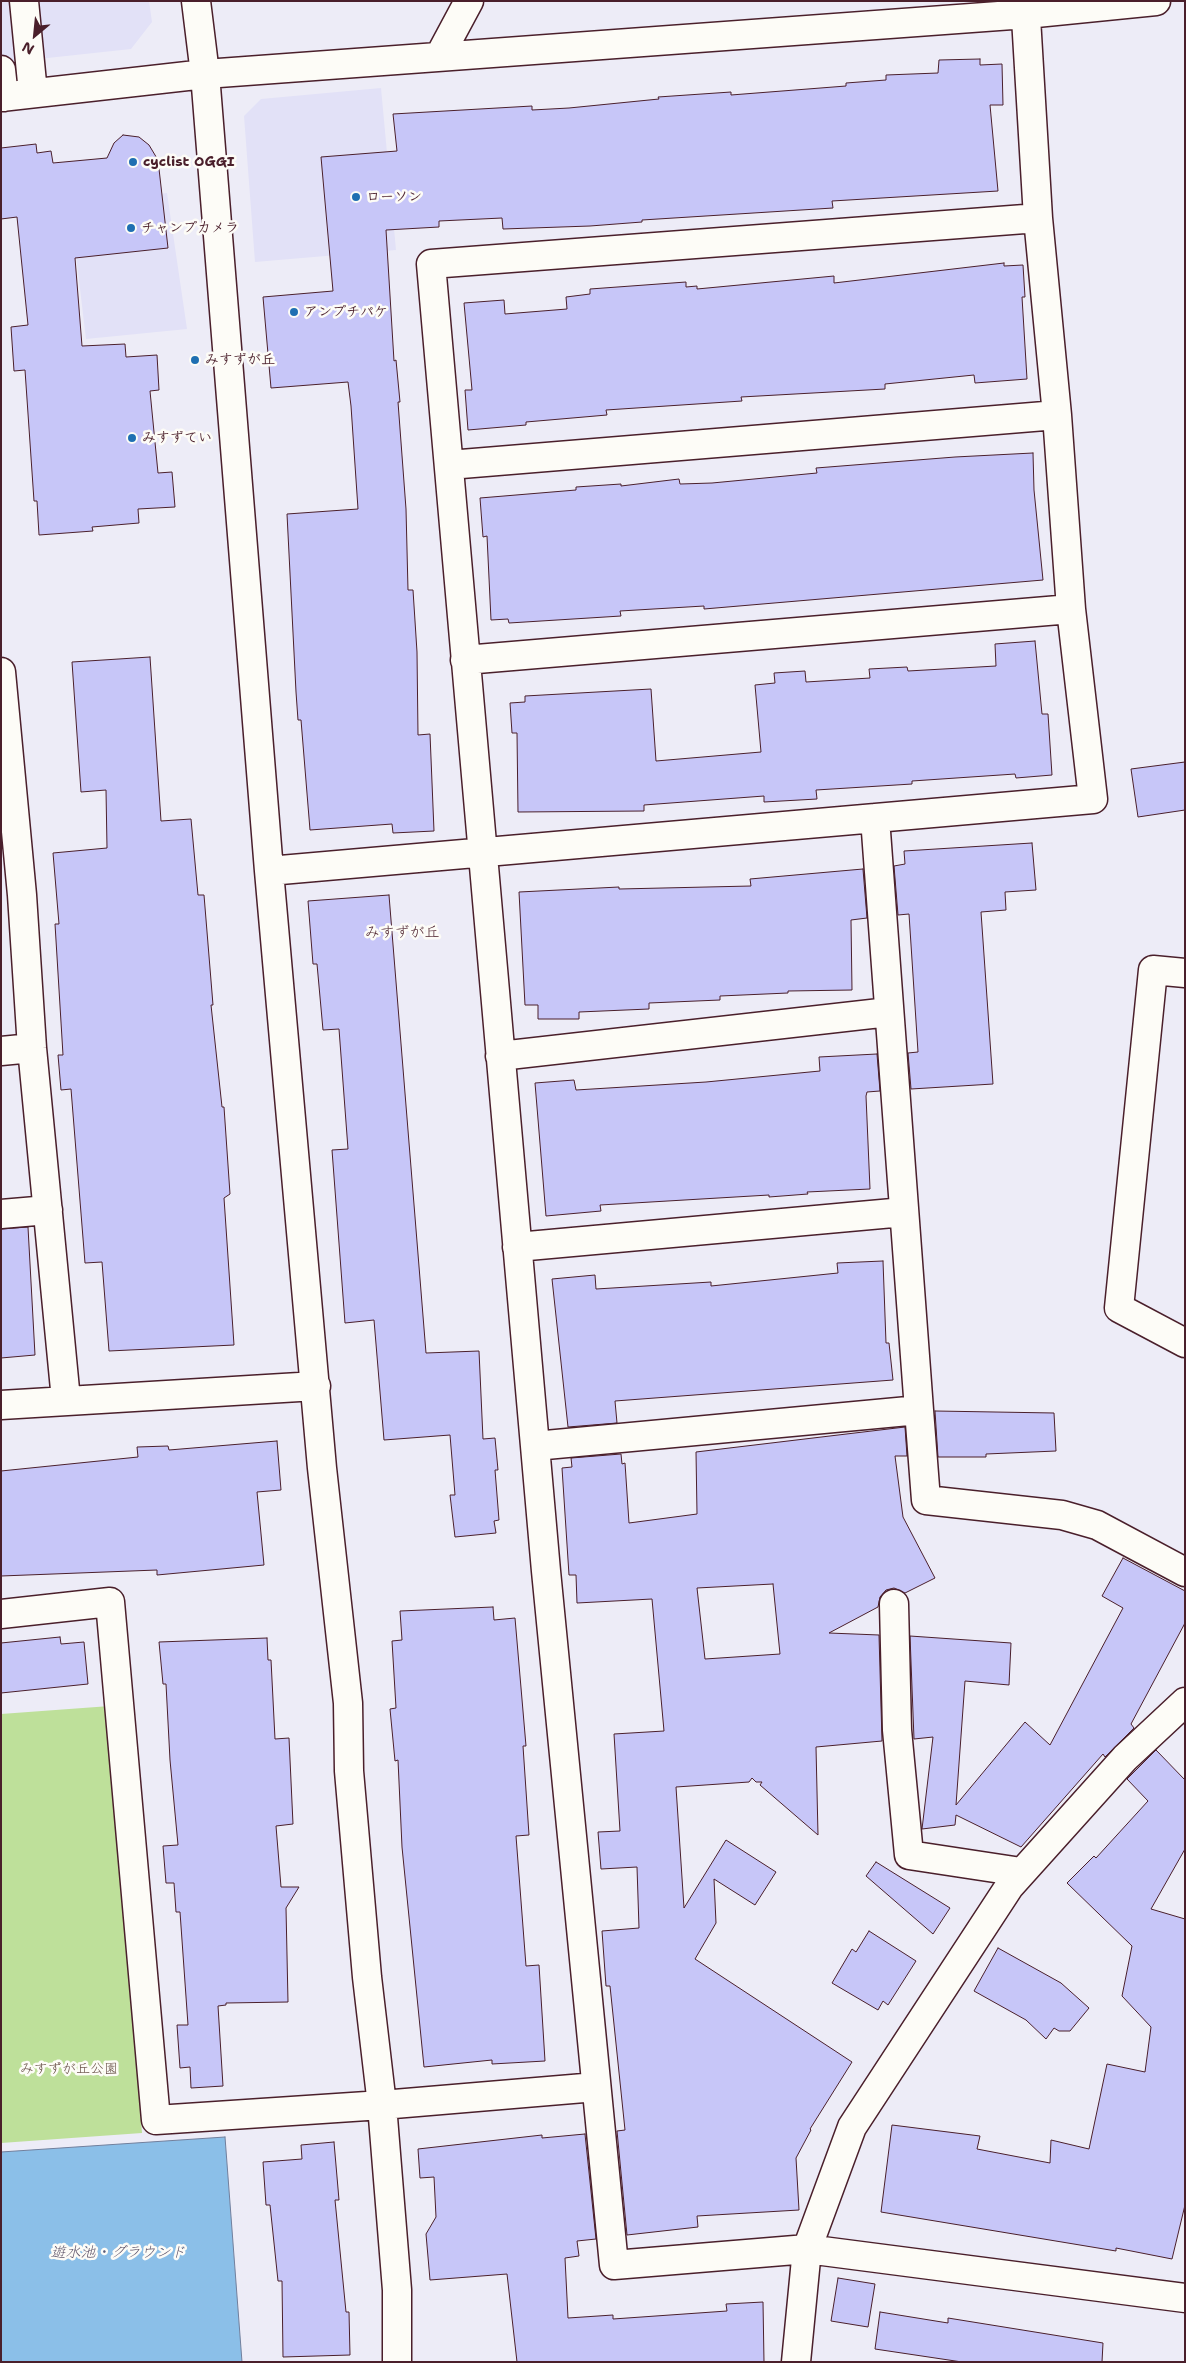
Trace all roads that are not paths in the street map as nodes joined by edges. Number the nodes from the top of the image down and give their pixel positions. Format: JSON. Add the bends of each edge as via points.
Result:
{"nodes":[{"id":1,"x":24,"y":1,"type":"edge"},
{"id":2,"x":196,"y":1,"type":"edge"},
{"id":3,"x":469,"y":1,"type":"edge"},
{"id":4,"x":1156,"y":1,"type":"edge"},
{"id":5,"x":1025,"y":8,"type":"edge"},
{"id":6,"x":440,"y":56,"type":"junction"},
{"id":7,"x":1,"y":70,"type":"edge"},
{"id":8,"x":205,"y":74,"type":"junction"},
{"id":9,"x":33,"y":92,"type":"junction"},
{"id":10,"x":3,"y":97,"type":"edge"},
{"id":11,"x":1038,"y":218,"type":"junction"},
{"id":12,"x":1057,"y":415,"type":"junction"},
{"id":13,"x":448,"y":464,"type":"junction"},
{"id":14,"x":1071,"y":608,"type":"junction"},
{"id":15,"x":465,"y":660,"type":"junction"},
{"id":16,"x":1,"y":672,"type":"edge"},
{"id":17,"x":875,"y":818,"type":"junction"},
{"id":18,"x":483,"y":852,"type":"junction"},
{"id":19,"x":269,"y":870,"type":"junction"},
{"id":20,"x":12,"y":895,"type":"edge"},
{"id":21,"x":1185,"y":972,"type":"edge"},
{"id":22,"x":889,"y":1012,"type":"junction"},
{"id":23,"x":32,"y":1048,"type":"junction"},
{"id":24,"x":1,"y":1051,"type":"edge"},
{"id":25,"x":500,"y":1056,"type":"junction"},
{"id":26,"x":48,"y":1210,"type":"junction"},
{"id":27,"x":904,"y":1212,"type":"junction"},
{"id":28,"x":1,"y":1214,"type":"edge"},
{"id":29,"x":517,"y":1246,"type":"junction"},
{"id":30,"x":1185,"y":1343,"type":"edge"},
{"id":31,"x":316,"y":1386,"type":"junction"},
{"id":32,"x":66,"y":1400,"type":"junction"},
{"id":33,"x":1,"y":1405,"type":"edge"},
{"id":34,"x":918,"y":1410,"type":"junction"},
{"id":35,"x":535,"y":1446,"type":"junction"},
{"id":36,"x":1185,"y":1572,"type":"edge"},
{"id":37,"x":894,"y":1604,"type":"dead end"},
{"id":38,"x":1,"y":1614,"type":"edge"},
{"id":39,"x":1185,"y":1702,"type":"edge"},
{"id":40,"x":1021,"y":1872,"type":"junction"},
{"id":41,"x":596,"y":2087,"type":"junction"},
{"id":42,"x":382,"y":2105,"type":"junction"},
{"id":43,"x":806,"y":2249,"type":"junction"},
{"id":44,"x":1185,"y":2298,"type":"edge"},
{"id":45,"x":397,"y":2362,"type":"edge"},
{"id":46,"x":796,"y":2362,"type":"edge"}],
"edges":[{"from":1,"to":9,"type":"street"},
{"from":2,"to":8,"type":"street"},
{"from":3,"to":6,"type":"street"},
{"from":4,"to":5,"type":"street"},
{"from":5,"to":6,"type":"street"},
{"from":5,"to":11,"type":"street"},
{"from":6,"to":8,"type":"street"},
{"from":7,"to":10,"type":"street"},
{"from":8,"to":9,"type":"street"},
{"from":8,"to":19,"type":"street"},
{"from":9,"to":10,"type":"street"},
{"from":11,"to":12,"type":"street"},
{"from":11,"to":13,"type":"street","via":[[431,264]]},
{"from":12,"to":13,"type":"street"},
{"from":12,"to":14,"type":"street"},
{"from":13,"to":15,"type":"street"},
{"from":14,"to":15,"type":"street"},
{"from":14,"to":17,"type":"street","via":[[1094,799]]},
{"from":15,"to":18,"type":"street"},
{"from":16,"to":20,"type":"street"},
{"from":17,"to":18,"type":"street"},
{"from":17,"to":22,"type":"street"},
{"from":18,"to":19,"type":"street"},
{"from":18,"to":25,"type":"street"},
{"from":19,"to":31,"type":"street"},
{"from":20,"to":23,"type":"street"},
{"from":21,"to":30,"type":"street","via":[[1153,970],[1119,1308]]},
{"from":22,"to":25,"type":"street"},
{"from":22,"to":27,"type":"street"},
{"from":23,"to":24,"type":"street"},
{"from":23,"to":26,"type":"street"},
{"from":25,"to":29,"type":"street"},
{"from":26,"to":28,"type":"street"},
{"from":26,"to":32,"type":"street"},
{"from":27,"to":29,"type":"street"},
{"from":27,"to":34,"type":"street"},
{"from":29,"to":35,"type":"street"},
{"from":31,"to":32,"type":"street"},
{"from":31,"to":42,"type":"street","via":[[348,1702],[349,1771],[367,1977]]},
{"from":32,"to":33,"type":"street"},
{"from":34,"to":35,"type":"street"},
{"from":34,"to":36,"type":"street","via":[[926,1500],[1062,1515],[1088,1522]]},
{"from":35,"to":41,"type":"street"},
{"from":37,"to":40,"type":"street","via":[[898,1730],[909,1855]]},
{"from":38,"to":42,"type":"street","via":[[110,1602],[148,2108],[156,2120]]},
{"from":39,"to":40,"type":"street","via":[[1125,1758]]},
{"from":40,"to":43,"type":"street","via":[[852,2128]]},
{"from":41,"to":42,"type":"street"},
{"from":41,"to":43,"type":"street","via":[[614,2265]]},
{"from":42,"to":45,"type":"street","via":[[397,2290]]},
{"from":43,"to":44,"type":"street"},
{"from":43,"to":46,"type":"street"}]}
